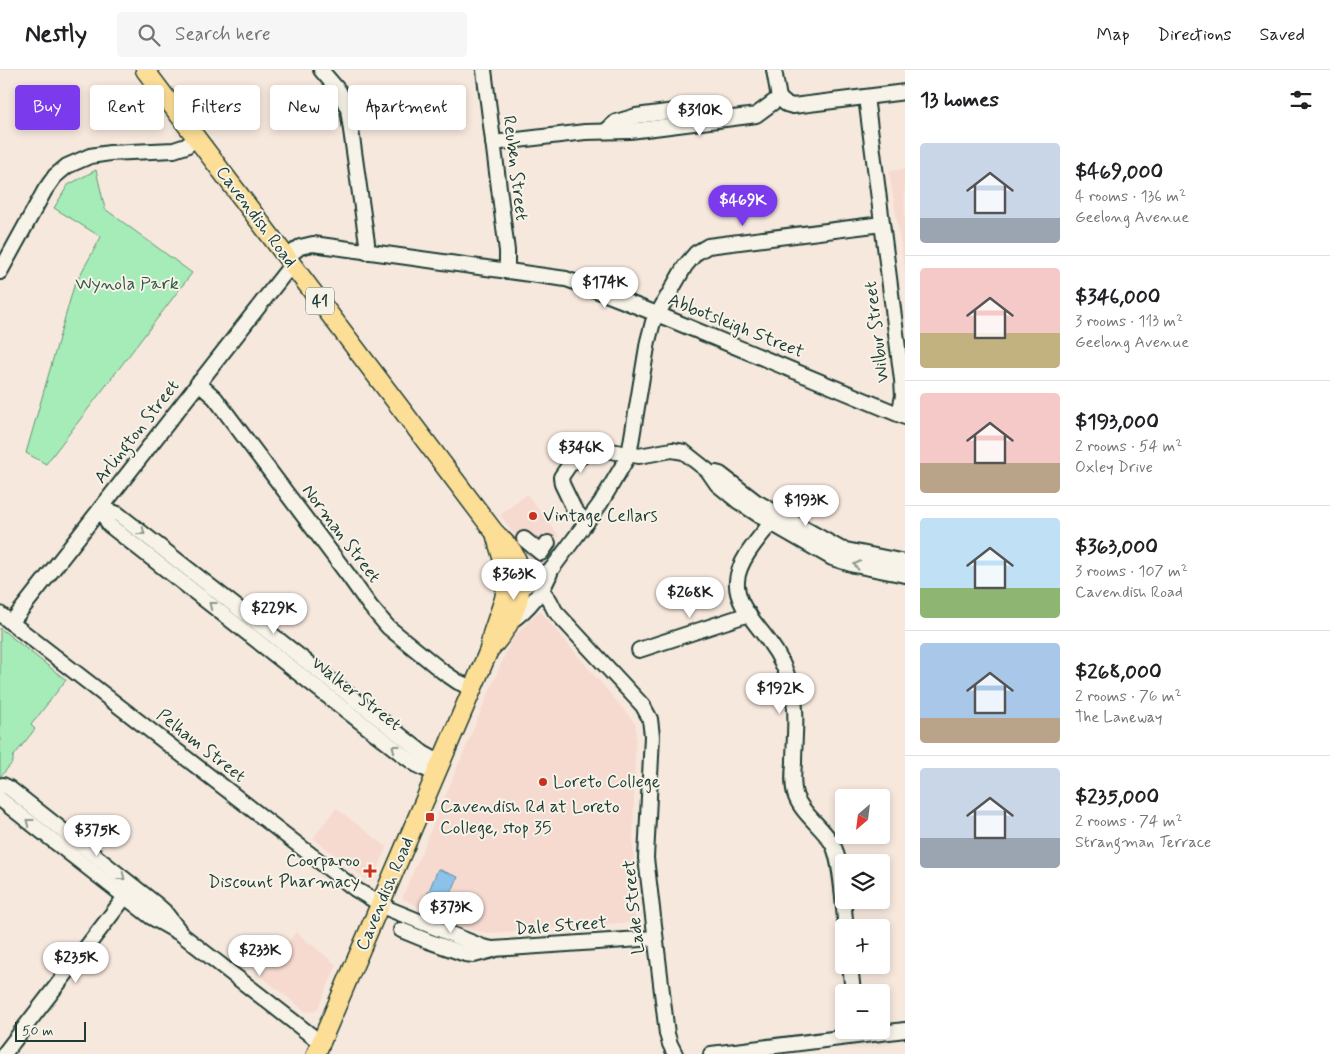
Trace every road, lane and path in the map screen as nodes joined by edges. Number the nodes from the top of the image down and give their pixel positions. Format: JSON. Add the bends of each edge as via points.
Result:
{"nodes":[{"id":1,"x":145,"y":70,"type":"edge"},
{"id":2,"x":321,"y":70,"type":"edge"},
{"id":3,"x":484,"y":70,"type":"edge"},
{"id":4,"x":774,"y":70,"type":"edge"},
{"id":5,"x":905,"y":92,"type":"edge"},
{"id":6,"x":866,"y":96,"type":"junction"},
{"id":7,"x":779,"y":98,"type":"junction"},
{"id":8,"x":683,"y":110,"type":"dead end"},
{"id":9,"x":606,"y":132,"type":"junction"},
{"id":10,"x":197,"y":138,"type":"junction"},
{"id":11,"x":493,"y":143,"type":"junction"},
{"id":12,"x":882,"y":224,"type":"junction"},
{"id":13,"x":366,"y":252,"type":"junction"},
{"id":14,"x":290,"y":261,"type":"junction"},
{"id":15,"x":507,"y":271,"type":"junction"},
{"id":16,"x":0,"y":272,"type":"edge"},
{"id":17,"x":657,"y":314,"type":"junction"},
{"id":18,"x":198,"y":383,"type":"junction"},
{"id":19,"x":902,"y":416,"type":"edge"},
{"id":20,"x":629,"y":455,"type":"junction"},
{"id":21,"x":708,"y":471,"type":"junction"},
{"id":22,"x":101,"y":508,"type":"junction"},
{"id":23,"x":586,"y":523,"type":"junction"},
{"id":24,"x":771,"y":523,"type":"junction"},
{"id":25,"x":494,"y":532,"type":"junction"},
{"id":26,"x":524,"y":539,"type":"dead end"},
{"id":27,"x":548,"y":543,"type":"dead end"},
{"id":28,"x":905,"y":562,"type":"edge"},
{"id":29,"x":194,"y":572,"type":"junction"},
{"id":30,"x":905,"y":575,"type":"edge"},
{"id":31,"x":185,"y":584,"type":"junction"},
{"id":32,"x":532,"y":589,"type":"junction"},
{"id":33,"x":504,"y":599,"type":"junction"},
{"id":34,"x":0,"y":614,"type":"edge"},
{"id":35,"x":749,"y":614,"type":"junction"},
{"id":36,"x":11,"y":623,"type":"junction"},
{"id":37,"x":489,"y":650,"type":"junction"},
{"id":38,"x":640,"y":650,"type":"dead end"},
{"id":39,"x":472,"y":688,"type":"junction"},
{"id":40,"x":438,"y":768,"type":"junction"},
{"id":41,"x":0,"y":786,"type":"edge"},
{"id":42,"x":0,"y":799,"type":"edge"},
{"id":43,"x":124,"y":897,"type":"junction"},
{"id":44,"x":381,"y":904,"type":"junction"},
{"id":45,"x":845,"y":919,"type":"edge"},
{"id":46,"x":401,"y":930,"type":"dead end"},
{"id":47,"x":181,"y":934,"type":"junction"},
{"id":48,"x":655,"y":938,"type":"junction"},
{"id":49,"x":499,"y":950,"type":"junction"},
{"id":50,"x":905,"y":1030,"type":"edge"},
{"id":51,"x":890,"y":1031,"type":"edge"},
{"id":52,"x":835,"y":1036,"type":"edge"},
{"id":53,"x":319,"y":1049,"type":"edge"},
{"id":54,"x":4,"y":1054,"type":"edge"},
{"id":55,"x":675,"y":1054,"type":"edge"},
{"id":56,"x":711,"y":1054,"type":"edge"}],
"edges":[{"from":1,"to":10,"type":"main road","name":"Cavendish Road","number":"41"},
{"from":2,"to":13,"type":"street","via":[[339,91],[348,109]]},
{"from":3,"to":11,"type":"street","name":"Reuben Street"},
{"from":4,"to":7,"type":"street"},
{"from":5,"to":6,"type":"street"},
{"from":6,"to":7,"type":"street","via":[[792,106]]},
{"from":6,"to":12,"type":"street","name":"Wilbur Street"},
{"from":7,"to":9,"type":"street","via":[[756,115]]},
{"from":8,"to":9,"type":"street","via":[[636,116],[616,122]]},
{"from":9,"to":11,"type":"street"},
{"from":10,"to":14,"type":"main road","name":"Cavendish Road","number":"41"},
{"from":10,"to":16,"type":"street","via":[[174,150],[110,153],[90,156],[67,166],[45,190]]},
{"from":11,"to":15,"type":"street","name":"Reuben Street"},
{"from":12,"to":17,"type":"street","via":[[708,246],[696,252],[685,266]]},
{"from":12,"to":19,"type":"street","name":"Wilbur Street","via":[[902,380]]},
{"from":13,"to":14,"type":"street","name":"Abbotsleigh Street","via":[[312,244],[300,247]]},
{"from":13,"to":15,"type":"street","name":"Abbotsleigh Street"},
{"from":14,"to":18,"type":"street","name":"Arlington Street"},
{"from":14,"to":25,"type":"main road","name":"Cavendish Road","number":"41"},
{"from":15,"to":17,"type":"street","name":"Abbotsleigh Street","via":[[566,279]]},
{"from":17,"to":19,"type":"street","name":"Abbotsleigh Street"},
{"from":17,"to":20,"type":"street","via":[[648,341]]},
{"from":18,"to":22,"type":"street","name":"Arlington Street"},
{"from":18,"to":39,"type":"street","name":"Norman Street","via":[[215,398],[388,627],[458,682]]},
{"from":20,"to":21,"type":"street","via":[[672,450],[684,452]]},
{"from":20,"to":23,"type":"street"},
{"from":20,"to":23,"type":"street","via":[[591,450],[564,471],[562,484],[574,509]]},
{"from":21,"to":24,"type":"street","via":[[717,484]]},
{"from":21,"to":28,"type":"street","via":[[720,474],[755,501],[841,549]]},
{"from":22,"to":29,"type":"street","name":"Walker Street","one_way":true,"via":[[118,514]]},
{"from":22,"to":31,"type":"street","name":"Walker Street","via":[[109,525]]},
{"from":22,"to":36,"type":"street","name":"Arlington Street"},
{"from":23,"to":32,"type":"street","via":[[551,570],[542,574]]},
{"from":30,"to":24,"type":"street","one_way":true,"via":[[832,558]]},
{"from":24,"to":35,"type":"street","via":[[739,568],[736,582],[741,603]]},
{"from":25,"to":32,"type":"main road","name":"Cavendish Road","number":"41","via":[[514,553],[521,575]]},
{"from":25,"to":33,"type":"main road","name":"Cavendish Road","number":"41","via":[[506,572]]},
{"from":26,"to":27,"type":"street","via":[[541,553]]},
{"from":29,"to":31,"type":"street"},
{"from":29,"to":40,"type":"street","name":"Walker Street"},
{"from":40,"to":31,"type":"street","name":"Walker Street","one_way":true,"via":[[417,765],[403,755]]},
{"from":32,"to":33,"type":"street"},
{"from":32,"to":37,"type":"main road","name":"Cavendish Road","number":"41"},
{"from":32,"to":48,"type":"street","name":"Lade Street","via":[[550,601],[555,611],[643,706],[650,719],[646,858]]},
{"from":33,"to":37,"type":"main road","name":"Cavendish Road","number":"41"},
{"from":34,"to":36,"type":"street","name":"Pelham Street"},
{"from":35,"to":38,"type":"street"},
{"from":35,"to":45,"type":"street","via":[[771,644],[791,686],[795,706],[793,774],[796,798],[834,847]]},
{"from":36,"to":44,"type":"street","name":"Pelham Street","via":[[355,889]]},
{"from":37,"to":39,"type":"main road","name":"Cavendish Road","number":"41"},
{"from":39,"to":40,"type":"main road","name":"Cavendish Road","number":"41"},
{"from":40,"to":44,"type":"main road","name":"Cavendish Road","number":"41"},
{"from":41,"to":47,"type":"street","one_way":true,"via":[[9,788],[156,904]]},
{"from":43,"to":42,"type":"street","one_way":true},
{"from":43,"to":47,"type":"street","via":[[151,918]]},
{"from":43,"to":54,"type":"street"},
{"from":44,"to":49,"type":"street","name":"Dale Street","via":[[482,947]]},
{"from":44,"to":53,"type":"main road","name":"Cavendish Road","number":"41"},
{"from":46,"to":49,"type":"street","name":"Dale Street","via":[[468,955]]},
{"from":47,"to":53,"type":"street"},
{"from":48,"to":49,"type":"street","name":"Dale Street"},
{"from":48,"to":55,"type":"street","name":"Lade Street","via":[[668,1039]]},
{"from":50,"to":51,"type":"street"},
{"from":52,"to":56,"type":"street"}]}
